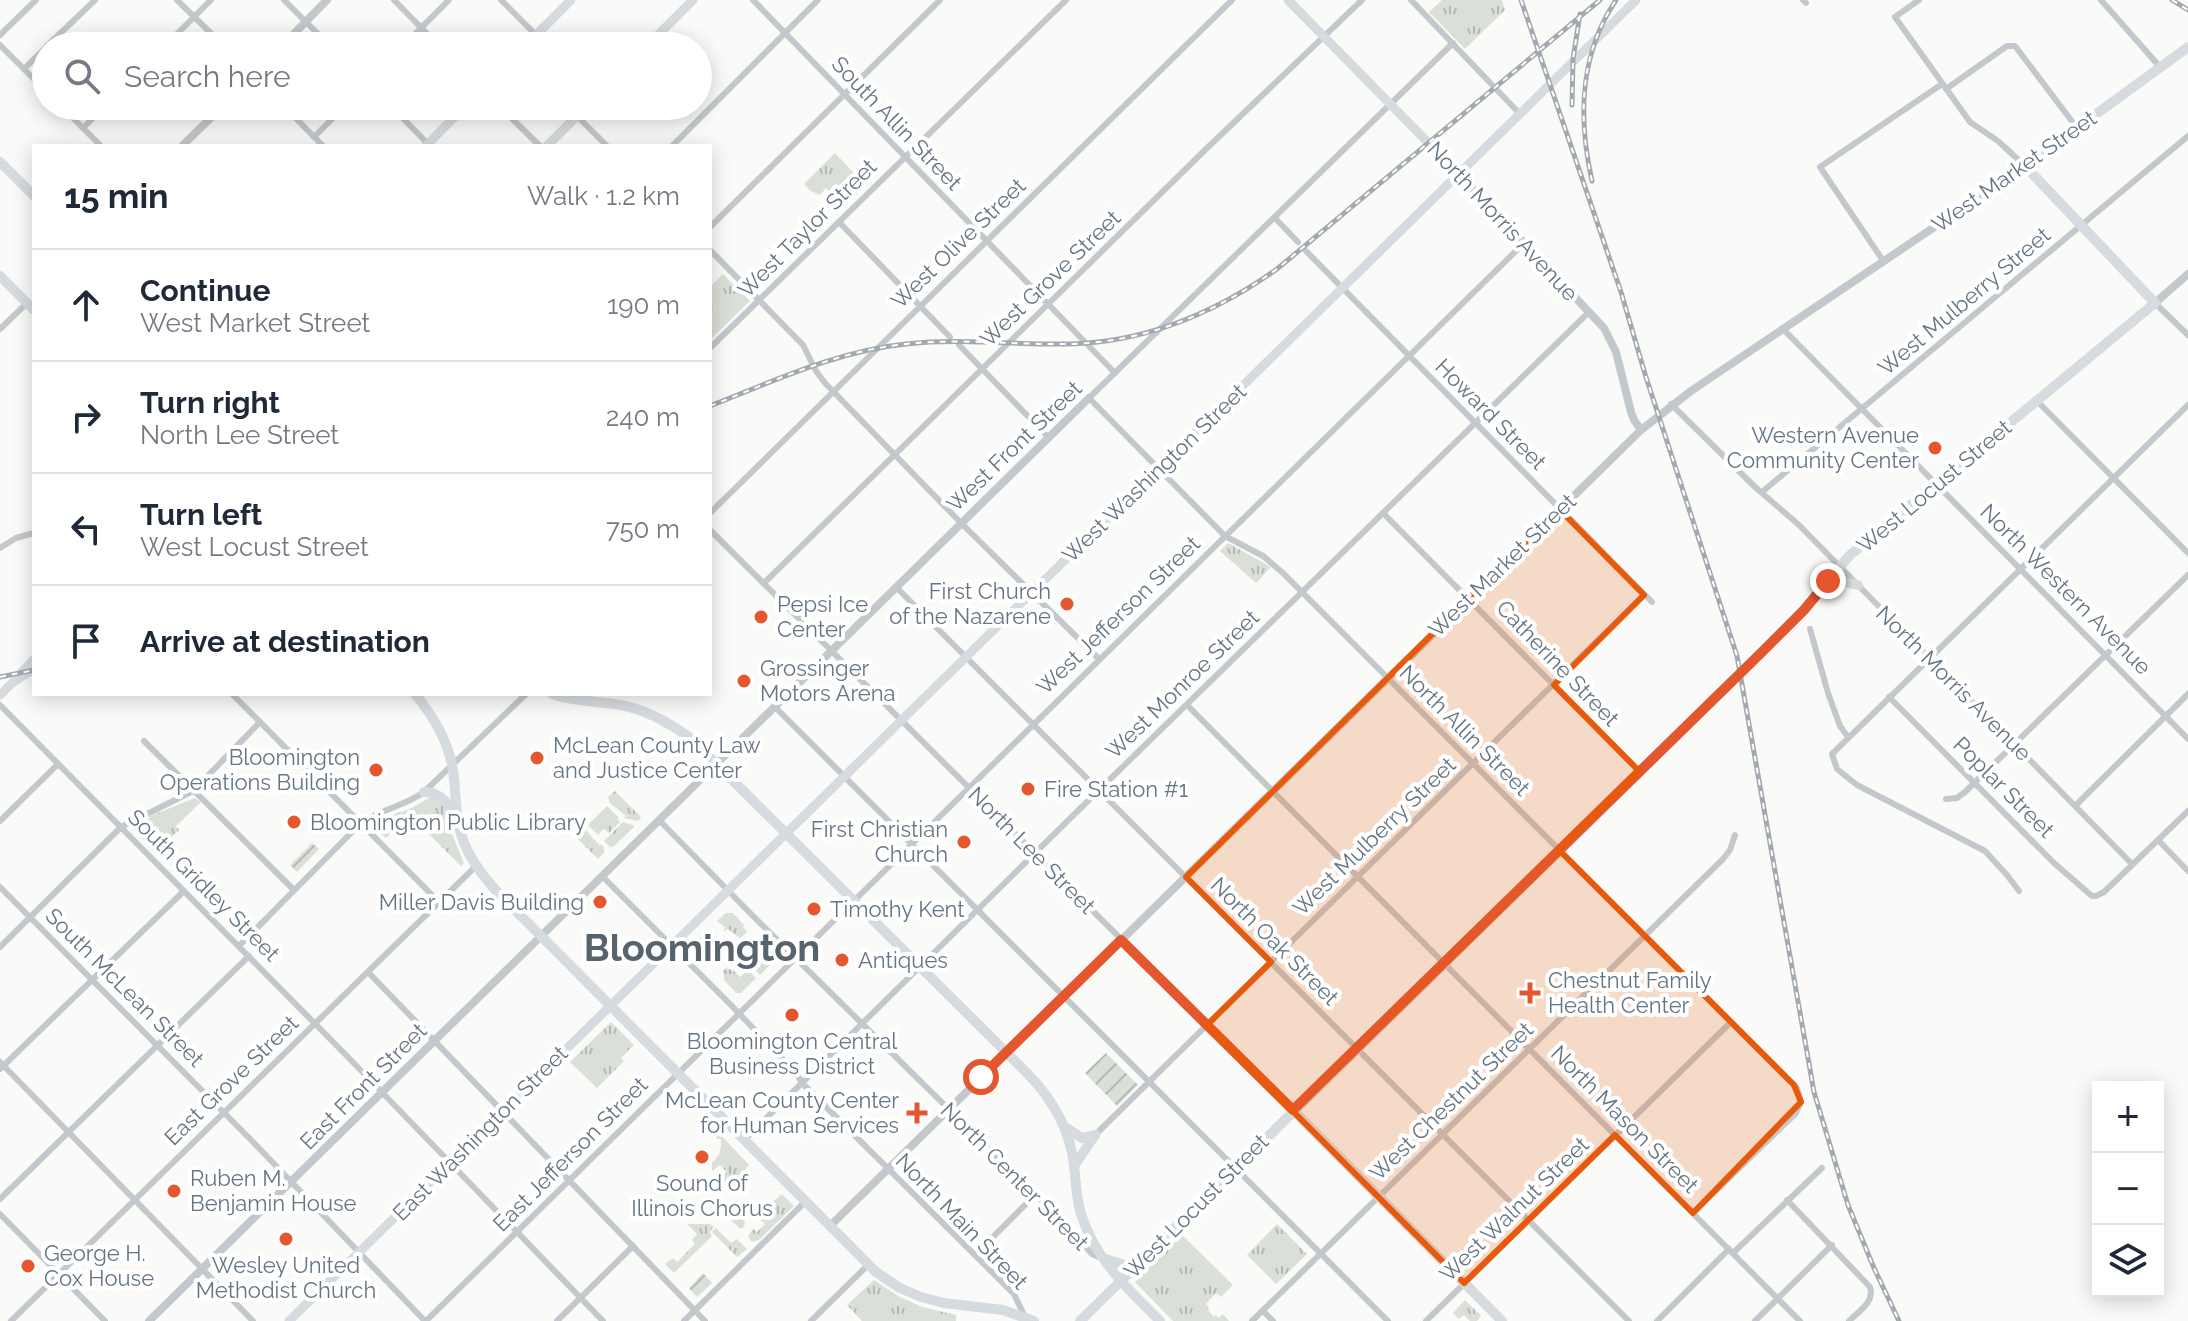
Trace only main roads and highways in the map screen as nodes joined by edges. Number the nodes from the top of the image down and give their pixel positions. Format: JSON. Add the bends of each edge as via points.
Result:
{"nodes":[{"id":1,"x":571,"y":0,"type":"edge"},
{"id":2,"x":693,"y":0,"type":"edge"},
{"id":3,"x":1288,"y":0,"type":"edge"},
{"id":4,"x":1636,"y":0,"type":"edge"},
{"id":5,"x":539,"y":32,"type":"edge"},
{"id":6,"x":661,"y":32,"type":"edge"},
{"id":7,"x":2188,"y":47,"type":"edge"},
{"id":8,"x":451,"y":120,"type":"edge"},
{"id":9,"x":573,"y":120,"type":"edge"},
{"id":10,"x":428,"y":144,"type":"edge"},
{"id":11,"x":549,"y":144,"type":"edge"},
{"id":12,"x":0,"y":162,"type":"edge"},
{"id":13,"x":1458,"y":173,"type":"junction"},
{"id":14,"x":32,"y":194,"type":"edge"},
{"id":15,"x":0,"y":276,"type":"edge"},
{"id":16,"x":32,"y":303,"type":"edge"},
{"id":17,"x":2155,"y":303,"type":"joint"},
{"id":18,"x":1858,"y":585,"type":"road end"},
{"id":19,"x":1824,"y":586,"type":"junction"},
{"id":20,"x":32,"y":661,"type":"edge"},
{"id":21,"x":32,"y":670,"type":"edge"},
{"id":22,"x":12,"y":683,"type":"junction"},
{"id":23,"x":0,"y":695,"type":"edge"},
{"id":24,"x":417,"y":696,"type":"edge"},
{"id":25,"x":564,"y":696,"type":"edge"},
{"id":26,"x":424,"y":792,"type":"road end"},
{"id":27,"x":457,"y":814,"type":"junction"},
{"id":28,"x":786,"y":832,"type":"junction"},
{"id":29,"x":672,"y":946,"type":"joint"},
{"id":30,"x":609,"y":1006,"type":"junction"},
{"id":31,"x":1293,"y":1110,"type":"junction"},
{"id":32,"x":1065,"y":1127,"type":"junction"},
{"id":33,"x":1074,"y":1166,"type":"junction"},
{"id":34,"x":1101,"y":1258,"type":"junction"},
{"id":35,"x":1142,"y":1259,"type":"junction"},
{"id":36,"x":1120,"y":1281,"type":"junction"},
{"id":37,"x":1030,"y":1320,"type":"edge"},
{"id":38,"x":289,"y":1321,"type":"edge"},
{"id":39,"x":1080,"y":1321,"type":"edge"},
{"id":40,"x":1160,"y":1321,"type":"edge"},
{"id":41,"x":1502,"y":1321,"type":"edge"}],
"edges":[{"from":1,"to":5,"type":"main road"},
{"from":2,"to":6,"type":"main road"},
{"from":3,"to":13,"type":"main road","name":"North Morris Avenue"},
{"from":4,"to":13,"type":"main road","name":"West Washington Street"},
{"from":7,"to":17,"type":"main road","name":"West Market Street","via":[[2025,166]]},
{"from":8,"to":10,"type":"main road"},
{"from":9,"to":11,"type":"main road"},
{"from":12,"to":14,"type":"main road"},
{"from":13,"to":28,"type":"main road","name":"West Washington Street"},
{"from":15,"to":16,"type":"main road"},
{"from":17,"to":19,"type":"main road","name":"West Locust Street","via":[[1849,556]]},
{"from":18,"to":19,"type":"main road","via":[[1842,581]]},
{"from":19,"to":31,"type":"main road","name":"West Locust Street"},
{"from":20,"to":22,"type":"main road"},
{"from":21,"to":22,"type":"main road"},
{"from":22,"to":23,"type":"main road"},
{"from":24,"to":27,"type":"main road","via":[[440,731],[452,767]]},
{"from":25,"to":28,"type":"main road","via":[[657,716],[689,737]]},
{"from":26,"to":27,"type":"main road","via":[[444,798]]},
{"from":27,"to":30,"type":"main road","via":[[463,839],[491,886]]},
{"from":28,"to":29,"type":"main road","name":"West Washington Street"},
{"from":28,"to":32,"type":"main road","via":[[1048,1097]]},
{"from":29,"to":30,"type":"main road","name":"East Washington Street"},
{"from":30,"to":37,"type":"main road","via":[[891,1283],[921,1297],[1003,1310]]},
{"from":30,"to":38,"type":"main road","name":"East Washington Street"},
{"from":31,"to":35,"type":"main road","name":"West Locust Street"},
{"from":31,"to":41,"type":"main road","name":"North Lee Street"},
{"from":32,"to":33,"type":"main road"},
{"from":32,"to":33,"type":"main road","via":[[1082,1138],[1095,1135]]},
{"from":33,"to":34,"type":"main road","via":[[1080,1213]]},
{"from":34,"to":35,"type":"main road","via":[[1124,1265]]},
{"from":34,"to":36,"type":"main road"},
{"from":35,"to":36,"type":"main road","name":"West Locust Street"},
{"from":36,"to":39,"type":"main road","name":"West Locust Street"},
{"from":36,"to":40,"type":"main road"}]}
